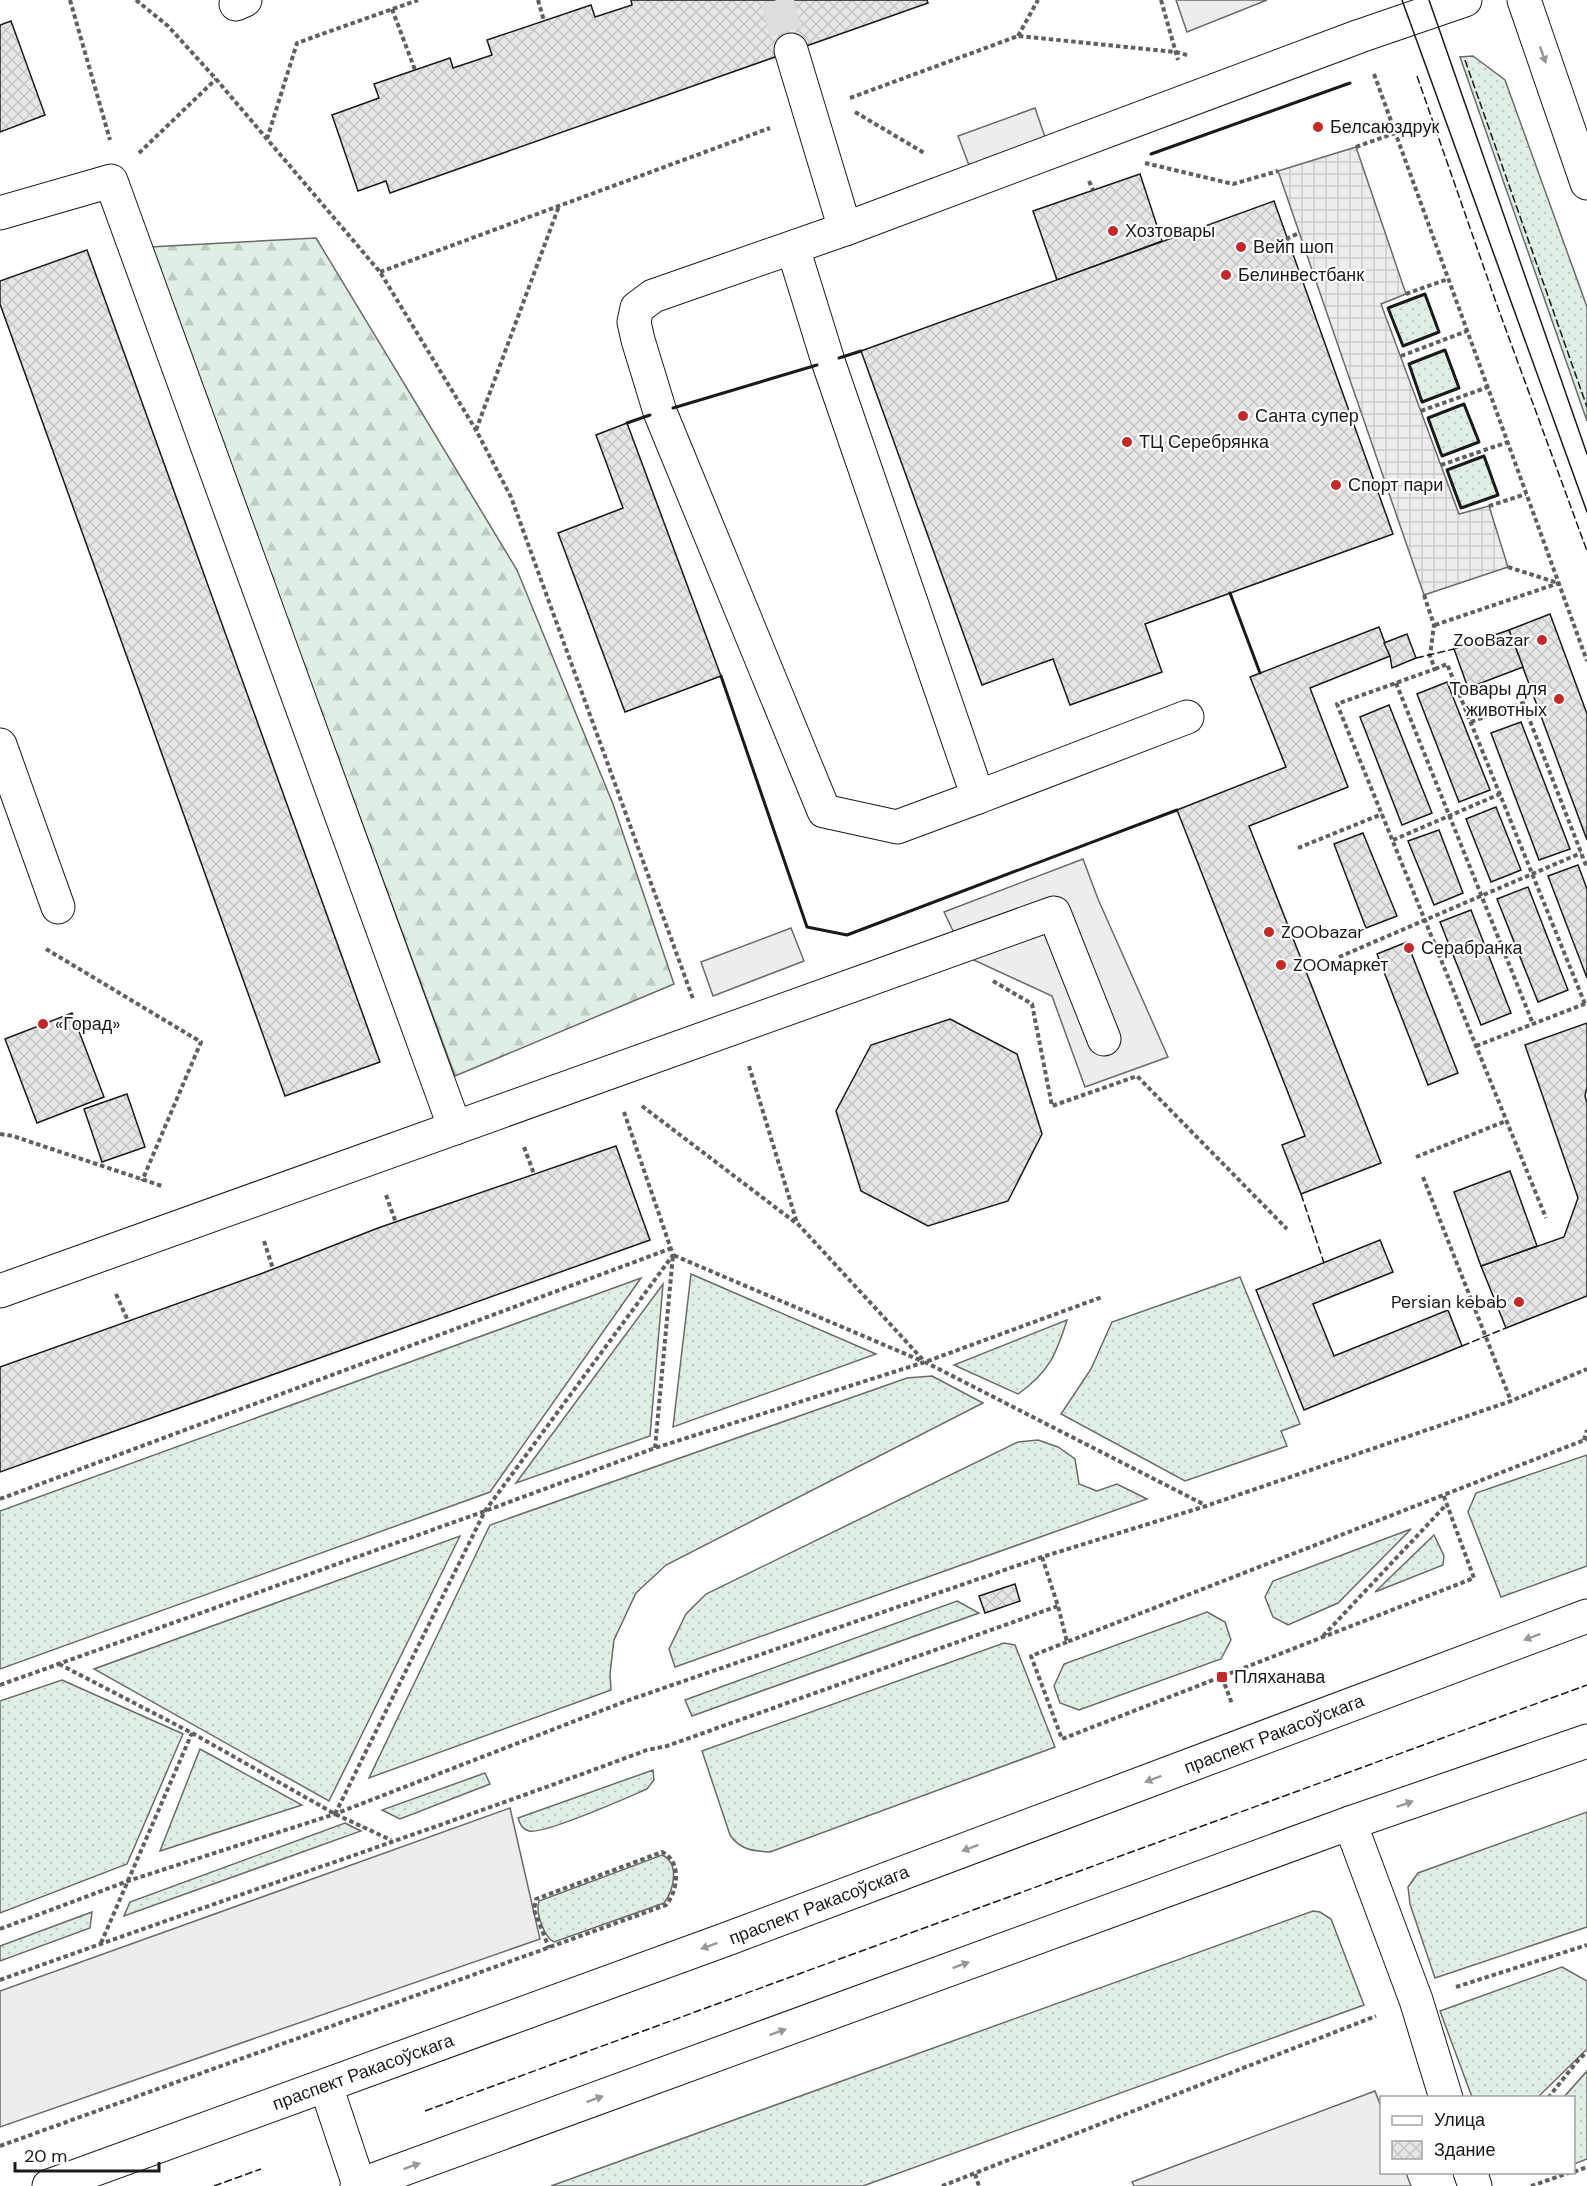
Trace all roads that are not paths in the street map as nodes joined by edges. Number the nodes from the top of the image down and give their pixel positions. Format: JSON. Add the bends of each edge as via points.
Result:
{"nodes":[{"id":1,"x":1465,"y":0,"type":"edge"},
{"id":2,"x":1524,"y":0,"type":"edge"},
{"id":3,"x":791,"y":51,"type":"tunnel mouth"},
{"id":4,"x":1587,"y":183,"type":"edge"},
{"id":5,"x":0,"y":213,"type":"edge"},
{"id":6,"x":845,"y":229,"type":"junction"},
{"id":7,"x":793,"y":248,"type":"junction"},
{"id":8,"x":1187,"y":717,"type":"dead end"},
{"id":9,"x":0,"y":745,"type":"edge"},
{"id":10,"x":978,"y":797,"type":"junction"},
{"id":11,"x":58,"y":907,"type":"dead end"},
{"id":12,"x":1104,"y":1039,"type":"dead end"},
{"id":13,"x":455,"y":1128,"type":"junction"},
{"id":14,"x":0,"y":1291,"type":"edge"},
{"id":15,"x":1587,"y":1616,"type":"edge"},
{"id":16,"x":1587,"y":1741,"type":"edge"},
{"id":17,"x":1350,"y":1823,"type":"junction"},
{"id":18,"x":326,"y":2086,"type":"junction"},
{"id":19,"x":1446,"y":2096,"type":"edge"},
{"id":20,"x":49,"y":2186,"type":"edge"},
{"id":21,"x":358,"y":2186,"type":"edge"}],
"edges":[{"from":1,"to":6,"type":"main road"},
{"from":2,"to":4,"type":"main road","one_way":true},
{"from":3,"to":6,"type":"main road"},
{"from":5,"to":13,"type":"main road","via":[[115,176]]},
{"from":6,"to":7,"type":"main road"},
{"from":7,"to":10,"type":"main road"},
{"from":7,"to":10,"type":"main road","via":[[652,296],[637,308],[634,322],[660,412],[824,811],[897,827]]},
{"from":8,"to":10,"type":"main road"},
{"from":9,"to":11,"type":"main road"},
{"from":12,"to":13,"type":"main road","via":[[1054,912]]},
{"from":13,"to":14,"type":"main road"},
{"from":15,"to":18,"type":"main road","name":"праспект Ракасоўскага","one_way":true},
{"from":17,"to":16,"type":"main road","one_way":true},
{"from":17,"to":19,"type":"main road","via":[[1416,2000]]},
{"from":21,"to":17,"type":"main road","one_way":true},
{"from":18,"to":20,"type":"main road","name":"праспект Ракасоўскага"},
{"from":18,"to":21,"type":"main road"}]}
